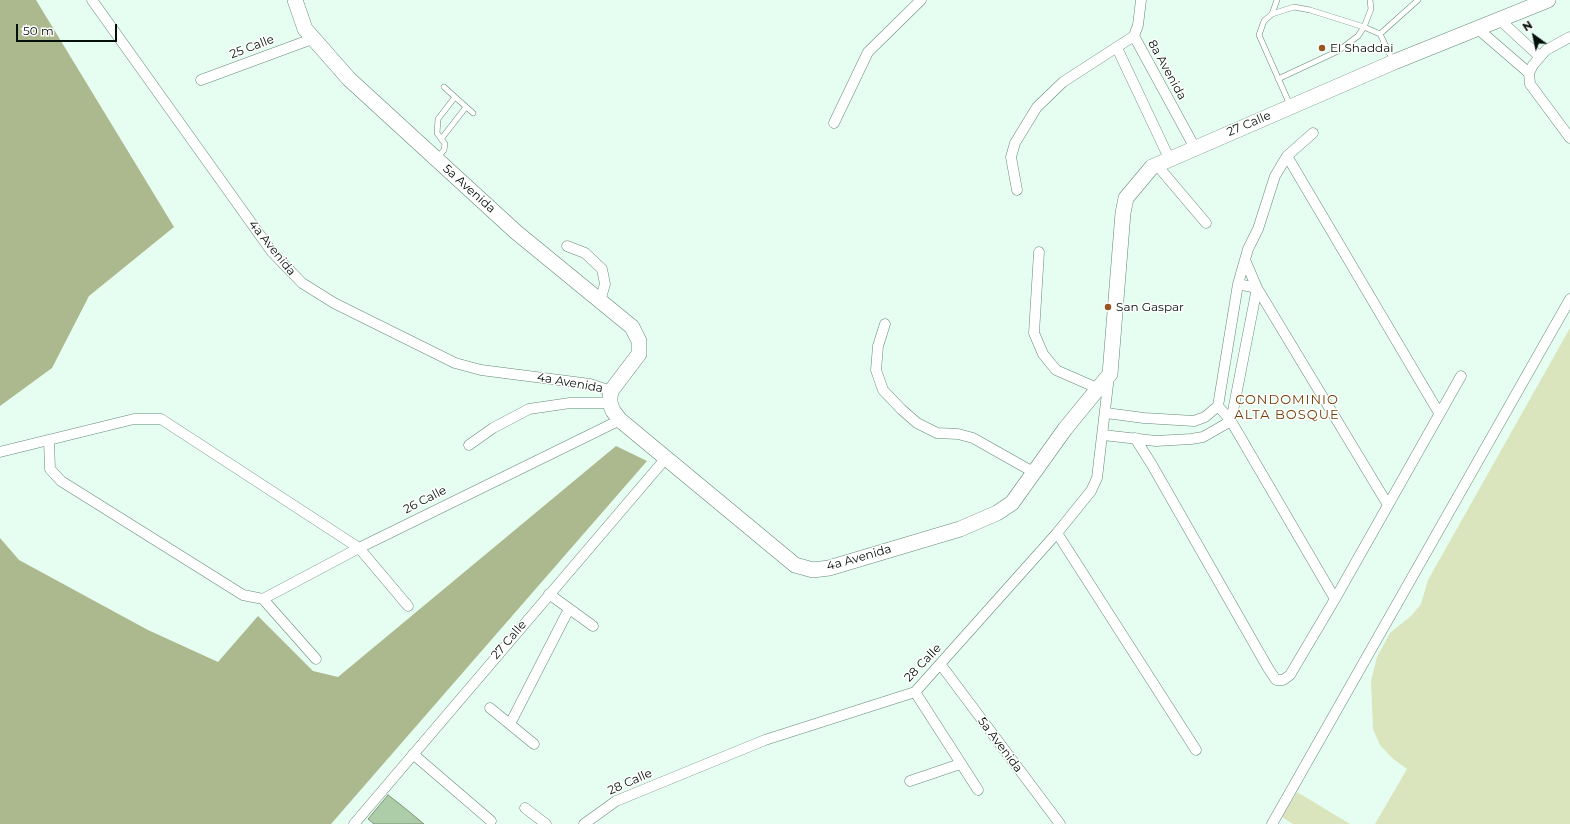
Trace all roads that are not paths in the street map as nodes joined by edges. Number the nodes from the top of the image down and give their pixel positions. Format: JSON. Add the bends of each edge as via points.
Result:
{"nodes":[{"id":1,"x":92,"y":0,"type":"edge"},
{"id":2,"x":295,"y":0,"type":"edge"},
{"id":3,"x":921,"y":0,"type":"edge"},
{"id":4,"x":1141,"y":0,"type":"edge"},
{"id":5,"x":1277,"y":0,"type":"edge"},
{"id":6,"x":1370,"y":0,"type":"edge"},
{"id":7,"x":1418,"y":0,"type":"edge"},
{"id":8,"x":1548,"y":0,"type":"edge"},
{"id":9,"x":1272,"y":14,"type":"junction"},
{"id":10,"x":1500,"y":20,"type":"junction"},
{"id":11,"x":1364,"y":27,"type":"junction"},
{"id":12,"x":1478,"y":29,"type":"junction"},
{"id":13,"x":1380,"y":34,"type":"junction"},
{"id":14,"x":1134,"y":36,"type":"junction"},
{"id":15,"x":1570,"y":37,"type":"edge"},
{"id":16,"x":312,"y":39,"type":"junction"},
{"id":17,"x":1117,"y":48,"type":"junction"},
{"id":18,"x":1539,"y":56,"type":"junction"},
{"id":19,"x":1394,"y":62,"type":"junction"},
{"id":20,"x":1529,"y":73,"type":"junction"},
{"id":21,"x":1278,"y":79,"type":"junction"},
{"id":22,"x":201,"y":80,"type":"dead end"},
{"id":23,"x":444,"y":87,"type":"dead end"},
{"id":24,"x":455,"y":97,"type":"junction"},
{"id":25,"x":466,"y":107,"type":"junction"},
{"id":26,"x":1290,"y":107,"type":"junction"},
{"id":27,"x":473,"y":113,"type":"dead end"},
{"id":28,"x":834,"y":123,"type":"dead end"},
{"id":29,"x":1313,"y":133,"type":"dead end"},
{"id":30,"x":442,"y":138,"type":"junction"},
{"id":31,"x":1570,"y":138,"type":"edge"},
{"id":32,"x":1195,"y":148,"type":"junction"},
{"id":33,"x":1287,"y":156,"type":"junction"},
{"id":34,"x":436,"y":158,"type":"junction"},
{"id":35,"x":1162,"y":162,"type":"junction"},
{"id":36,"x":1017,"y":190,"type":"dead end"},
{"id":37,"x":1206,"y":223,"type":"dead end"},
{"id":38,"x":567,"y":246,"type":"dead end"},
{"id":39,"x":1038,"y":252,"type":"dead end"},
{"id":40,"x":1245,"y":260,"type":"junction"},
{"id":41,"x":1238,"y":284,"type":"junction"},
{"id":42,"x":1256,"y":288,"type":"junction"},
{"id":43,"x":1570,"y":299,"type":"edge"},
{"id":44,"x":600,"y":301,"type":"junction"},
{"id":45,"x":885,"y":324,"type":"dead end"},
{"id":46,"x":629,"y":369,"type":"joint"},
{"id":47,"x":1110,"y":374,"type":"junction"},
{"id":48,"x":1461,"y":376,"type":"dead end"},
{"id":49,"x":1097,"y":388,"type":"junction"},
{"id":50,"x":611,"y":397,"type":"junction"},
{"id":51,"x":1218,"y":406,"type":"junction"},
{"id":52,"x":1439,"y":412,"type":"junction"},
{"id":53,"x":1106,"y":413,"type":"junction"},
{"id":54,"x":620,"y":420,"type":"junction"},
{"id":55,"x":1231,"y":421,"type":"junction"},
{"id":56,"x":1103,"y":436,"type":"junction"},
{"id":57,"x":1135,"y":438,"type":"junction"},
{"id":58,"x":49,"y":440,"type":"junction"},
{"id":59,"x":468,"y":445,"type":"dead end"},
{"id":60,"x":0,"y":452,"type":"edge"},
{"id":61,"x":666,"y":458,"type":"junction"},
{"id":62,"x":1034,"y":473,"type":"junction"},
{"id":63,"x":1388,"y":505,"type":"junction"},
{"id":64,"x":1057,"y":533,"type":"junction"},
{"id":65,"x":359,"y":548,"type":"junction"},
{"id":66,"x":549,"y":594,"type":"junction"},
{"id":67,"x":263,"y":599,"type":"junction"},
{"id":68,"x":1335,"y":599,"type":"junction"},
{"id":69,"x":408,"y":606,"type":"dead end"},
{"id":70,"x":569,"y":609,"type":"junction"},
{"id":71,"x":593,"y":626,"type":"dead end"},
{"id":72,"x":316,"y":659,"type":"dead end"},
{"id":73,"x":941,"y":665,"type":"junction"},
{"id":74,"x":915,"y":692,"type":"junction"},
{"id":75,"x":490,"y":708,"type":"dead end"},
{"id":76,"x":510,"y":724,"type":"junction"},
{"id":77,"x":534,"y":744,"type":"dead end"},
{"id":78,"x":1196,"y":750,"type":"dead end"},
{"id":79,"x":413,"y":754,"type":"junction"},
{"id":80,"x":960,"y":764,"type":"junction"},
{"id":81,"x":910,"y":782,"type":"dead end"},
{"id":82,"x":978,"y":790,"type":"dead end"},
{"id":83,"x":525,"y":808,"type":"dead end"},
{"id":84,"x":491,"y":821,"type":"dead end"},
{"id":85,"x":357,"y":823,"type":"edge"},
{"id":86,"x":546,"y":824,"type":"edge"},
{"id":87,"x":584,"y":824,"type":"edge"},
{"id":88,"x":1058,"y":824,"type":"edge"},
{"id":89,"x":1272,"y":824,"type":"edge"}],
"edges":[{"from":1,"to":50,"type":"street","name":"4a Avenida","via":[[272,252],[302,283],[334,303],[455,363],[481,370],[590,384]]},
{"from":2,"to":16,"type":"street","name":"5a Avenida","via":[[305,29]]},
{"from":3,"to":28,"type":"street","via":[[868,52]]},
{"from":4,"to":14,"type":"street","name":"8a Avenida"},
{"from":5,"to":9,"type":"lane"},
{"from":6,"to":11,"type":"lane","via":[[1371,9]]},
{"from":7,"to":13,"type":"lane"},
{"from":8,"to":10,"type":"street","name":"27 Calle"},
{"from":9,"to":11,"type":"lane","via":[[1294,7]]},
{"from":9,"to":21,"type":"lane","via":[[1264,21],[1259,35]]},
{"from":10,"to":12,"type":"street","name":"27 Calle"},
{"from":10,"to":18,"type":"street"},
{"from":11,"to":13,"type":"lane"},
{"from":11,"to":21,"type":"lane","via":[[1345,47]]},
{"from":12,"to":19,"type":"street","name":"27 Calle"},
{"from":12,"to":20,"type":"street"},
{"from":13,"to":19,"type":"lane"},
{"from":14,"to":17,"type":"street"},
{"from":14,"to":32,"type":"street","name":"8a Avenida"},
{"from":15,"to":18,"type":"street","via":[[1556,43]]},
{"from":16,"to":22,"type":"street","name":"25 Calle"},
{"from":16,"to":34,"type":"street","name":"5a Avenida","via":[[349,80]]},
{"from":17,"to":35,"type":"street"},
{"from":17,"to":36,"type":"street","via":[[1063,82],[1037,107],[1015,143],[1011,157]]},
{"from":18,"to":20,"type":"street"},
{"from":19,"to":26,"type":"street","name":"27 Calle"},
{"from":20,"to":31,"type":"street","via":[[1530,84]]},
{"from":21,"to":26,"type":"lane"},
{"from":23,"to":24,"type":"lane"},
{"from":24,"to":25,"type":"lane"},
{"from":24,"to":30,"type":"lane","via":[[438,119],[438,132]]},
{"from":25,"to":27,"type":"lane"},
{"from":25,"to":30,"type":"lane"},
{"from":26,"to":32,"type":"street","name":"27 Calle"},
{"from":29,"to":33,"type":"street"},
{"from":30,"to":34,"type":"lane","via":[[444,150]]},
{"from":32,"to":35,"type":"street","name":"27 Calle"},
{"from":33,"to":40,"type":"street","via":[[1275,176]]},
{"from":33,"to":52,"type":"street"},
{"from":34,"to":44,"type":"street","name":"5a Avenida","via":[[516,232]]},
{"from":35,"to":37,"type":"street"},
{"from":35,"to":47,"type":"street","name":"27 Calle","via":[[1144,174],[1126,198]]},
{"from":38,"to":44,"type":"street","via":[[586,253],[602,268],[605,284]]},
{"from":39,"to":49,"type":"street","via":[[1034,333],[1043,354],[1056,370]]},
{"from":40,"to":41,"type":"street"},
{"from":40,"to":42,"type":"street"},
{"from":41,"to":42,"type":"street"},
{"from":41,"to":51,"type":"street"},
{"from":42,"to":55,"type":"street"},
{"from":42,"to":63,"type":"street"},
{"from":43,"to":89,"type":"street"},
{"from":44,"to":46,"type":"street","name":"5a Avenida","via":[[630,325],[638,338],[639,354]]},
{"from":45,"to":62,"type":"street","via":[[878,346],[876,370],[883,390],[901,410],[917,423],[937,433],[973,438]]},
{"from":46,"to":50,"type":"street","name":"4a Avenida"},
{"from":47,"to":49,"type":"street","name":"4a Avenida"},
{"from":47,"to":53,"type":"street","name":"28 Calle"},
{"from":48,"to":52,"type":"street"},
{"from":49,"to":62,"type":"street","name":"4a Avenida"},
{"from":50,"to":54,"type":"street","name":"4a Avenida"},
{"from":50,"to":59,"type":"street","via":[[529,408]]},
{"from":51,"to":53,"type":"street","via":[[1205,417],[1194,420]]},
{"from":51,"to":55,"type":"street"},
{"from":52,"to":63,"type":"street"},
{"from":53,"to":56,"type":"street","name":"28 Calle"},
{"from":54,"to":61,"type":"street","name":"4a Avenida"},
{"from":54,"to":65,"type":"street","name":"26 Calle"},
{"from":55,"to":57,"type":"street","via":[[1203,437],[1175,441]]},
{"from":55,"to":68,"type":"street"},
{"from":56,"to":57,"type":"street"},
{"from":56,"to":64,"type":"street","name":"28 Calle","via":[[1097,478],[1091,491]]},
{"from":57,"to":68,"type":"street","via":[[1276,680],[1283,680],[1290,675]]},
{"from":58,"to":60,"type":"street"},
{"from":58,"to":65,"type":"street","via":[[134,419],[161,419]]},
{"from":58,"to":67,"type":"street","via":[[50,469],[61,481],[243,595]]},
{"from":61,"to":62,"type":"street","name":"4a Avenida","via":[[795,565],[813,570],[829,568],[960,529],[985,519],[1012,503]]},
{"from":61,"to":66,"type":"street","name":"27 Calle"},
{"from":63,"to":68,"type":"street"},
{"from":64,"to":73,"type":"street","name":"28 Calle"},
{"from":64,"to":78,"type":"street"},
{"from":65,"to":67,"type":"street","name":"26 Calle"},
{"from":65,"to":69,"type":"street"},
{"from":66,"to":70,"type":"street"},
{"from":66,"to":79,"type":"street","name":"27 Calle"},
{"from":67,"to":72,"type":"street"},
{"from":70,"to":71,"type":"street"},
{"from":70,"to":76,"type":"street"},
{"from":73,"to":74,"type":"street","name":"28 Calle"},
{"from":73,"to":88,"type":"street","name":"5a Avenida"},
{"from":74,"to":80,"type":"street"},
{"from":74,"to":87,"type":"street","name":"28 Calle","via":[[765,740],[616,801]]},
{"from":75,"to":76,"type":"street"},
{"from":76,"to":77,"type":"street"},
{"from":79,"to":84,"type":"street"},
{"from":79,"to":85,"type":"street","name":"27 Calle"},
{"from":80,"to":81,"type":"street"},
{"from":80,"to":82,"type":"street"},
{"from":83,"to":86,"type":"street"}]}
